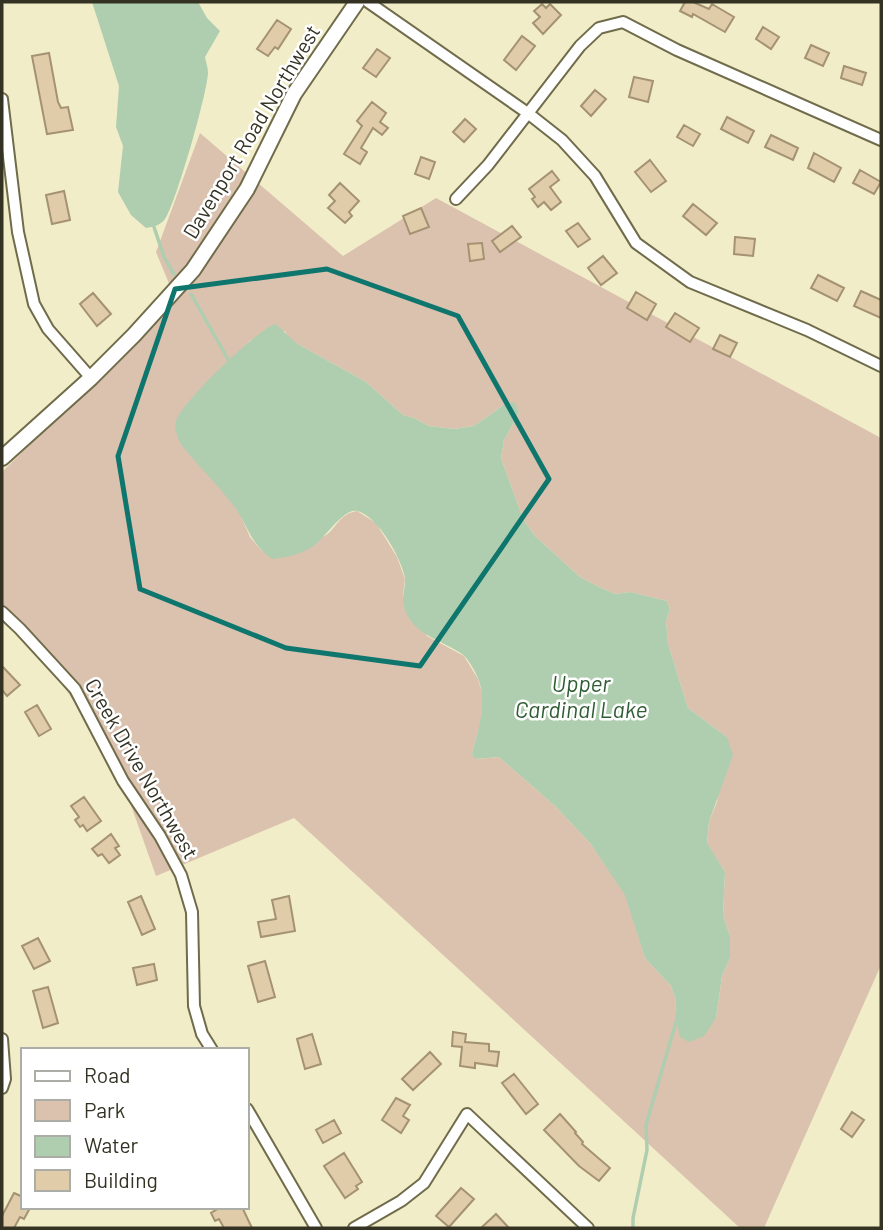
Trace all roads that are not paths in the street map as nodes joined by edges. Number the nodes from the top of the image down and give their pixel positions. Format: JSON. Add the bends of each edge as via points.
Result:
{"nodes":[{"id":1,"x":357,"y":2,"type":"edge"},
{"id":2,"x":369,"y":2,"type":"edge"},
{"id":3,"x":2,"y":99,"type":"edge"},
{"id":4,"x":529,"y":114,"type":"junction"},
{"id":5,"x":881,"y":140,"type":"edge"},
{"id":6,"x":456,"y":199,"type":"dead end"},
{"id":7,"x":881,"y":366,"type":"edge"},
{"id":8,"x":90,"y":378,"type":"junction"},
{"id":9,"x":2,"y":458,"type":"edge"},
{"id":10,"x":2,"y":612,"type":"edge"},
{"id":11,"x":2,"y":1039,"type":"edge"},
{"id":12,"x":211,"y":1048,"type":"edge"},
{"id":13,"x":2,"y":1088,"type":"edge"},
{"id":14,"x":248,"y":1111,"type":"edge"},
{"id":15,"x":316,"y":1228,"type":"edge"},
{"id":16,"x":354,"y":1228,"type":"edge"},
{"id":17,"x":588,"y":1228,"type":"edge"}],
"edges":[{"from":1,"to":8,"type":"street","name":"Davenport Road Northwest","via":[[294,94],[260,167],[224,227],[180,287]]},
{"from":2,"to":4,"type":"street"},
{"from":3,"to":8,"type":"street","via":[[18,232],[34,303],[48,329]]},
{"from":4,"to":5,"type":"street","via":[[580,46],[599,28],[623,22]]},
{"from":4,"to":6,"type":"street"},
{"from":4,"to":7,"type":"street","via":[[562,140],[595,176],[636,243],[690,282]]},
{"from":8,"to":9,"type":"street","name":"Davenport Road Northwest"},
{"from":10,"to":12,"type":"street","name":"Creek Drive Northwest","via":[[75,689],[181,875],[192,912],[194,1006]]},
{"from":11,"to":13,"type":"street"},
{"from":14,"to":15,"type":"street"},
{"from":16,"to":17,"type":"street","via":[[424,1183],[467,1114]]}]}
